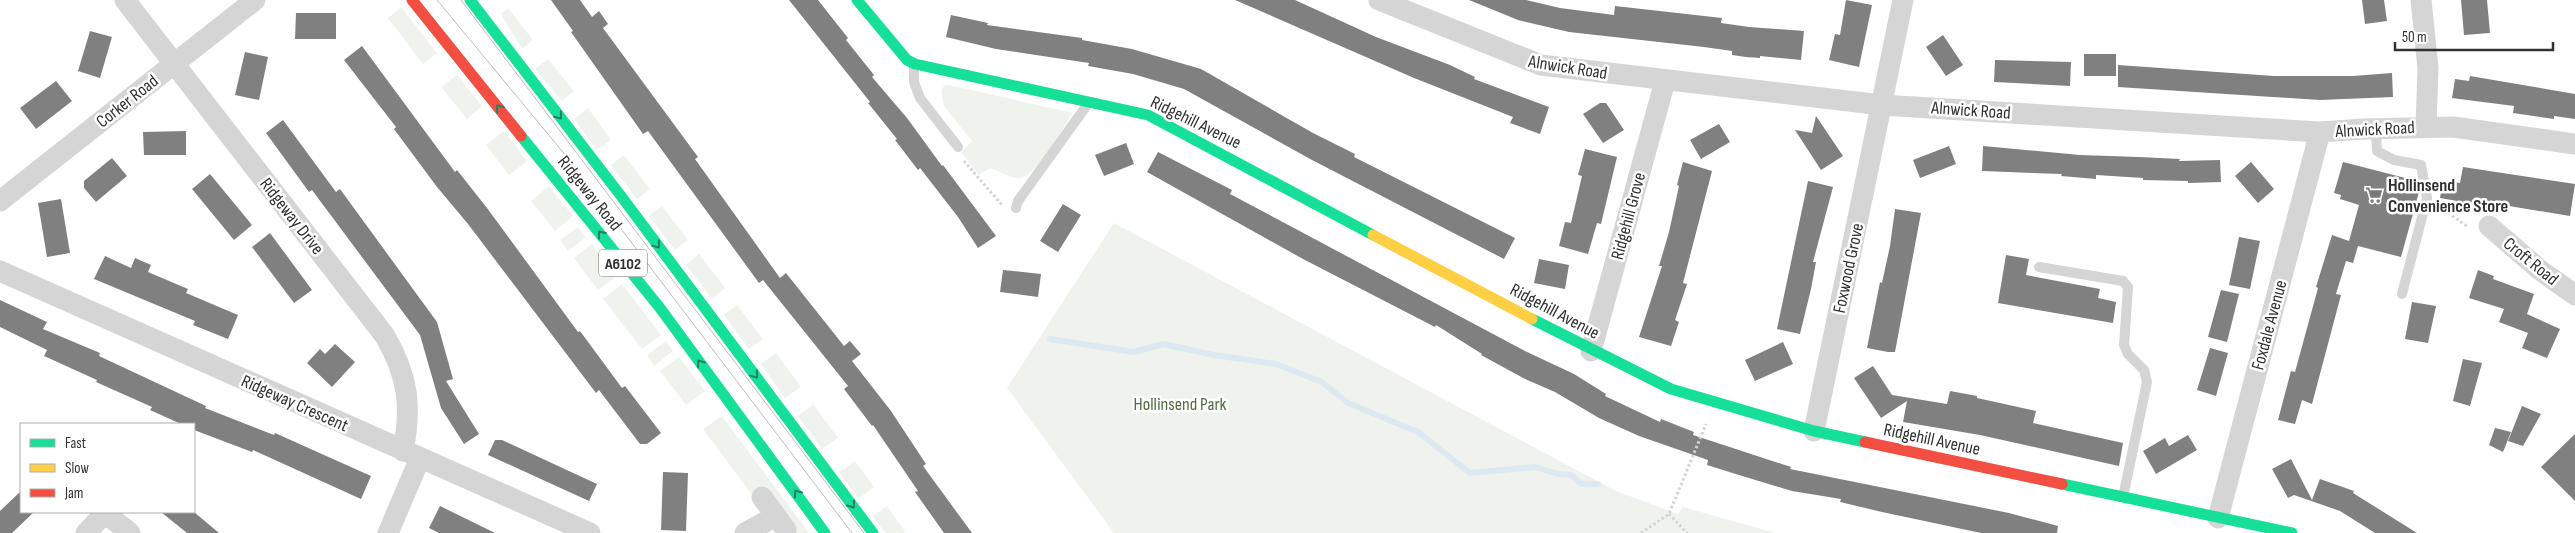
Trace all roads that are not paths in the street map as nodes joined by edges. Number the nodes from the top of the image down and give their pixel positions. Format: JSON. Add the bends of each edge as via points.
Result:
{"nodes":[{"id":1,"x":124,"y":0,"type":"edge"},
{"id":2,"x":255,"y":0,"type":"edge"},
{"id":3,"x":412,"y":0,"type":"edge"},
{"id":4,"x":470,"y":0,"type":"edge"},
{"id":5,"x":857,"y":0,"type":"edge"},
{"id":6,"x":1379,"y":0,"type":"edge"},
{"id":7,"x":1903,"y":0,"type":"edge"},
{"id":8,"x":2420,"y":0,"type":"edge"},
{"id":9,"x":174,"y":64,"type":"junction"},
{"id":10,"x":914,"y":64,"type":"junction"},
{"id":11,"x":1665,"y":81,"type":"junction"},
{"id":12,"x":1089,"y":102,"type":"junction"},
{"id":13,"x":1882,"y":105,"type":"junction"},
{"id":14,"x":2426,"y":127,"type":"junction"},
{"id":15,"x":2376,"y":128,"type":"junction"},
{"id":16,"x":2320,"y":132,"type":"junction"},
{"id":17,"x":2575,"y":144,"type":"edge"},
{"id":18,"x":958,"y":147,"type":"road end"},
{"id":19,"x":0,"y":201,"type":"edge"},
{"id":20,"x":1016,"y":208,"type":"dead end"},
{"id":21,"x":2480,"y":228,"type":"road end"},
{"id":22,"x":2039,"y":267,"type":"dead end"},
{"id":23,"x":0,"y":271,"type":"edge"},
{"id":24,"x":2402,"y":294,"type":"dead end"},
{"id":25,"x":2575,"y":295,"type":"edge"},
{"id":26,"x":1591,"y":350,"type":"junction"},
{"id":27,"x":1814,"y":431,"type":"junction"},
{"id":28,"x":412,"y":455,"type":"junction"},
{"id":29,"x":762,"y":496,"type":"dead end"},
{"id":30,"x":2123,"y":498,"type":"junction"},
{"id":31,"x":104,"y":513,"type":"edge"},
{"id":32,"x":2218,"y":518,"type":"junction"},
{"id":33,"x":86,"y":533,"type":"edge"},
{"id":34,"x":130,"y":533,"type":"edge"},
{"id":35,"x":388,"y":533,"type":"edge"},
{"id":36,"x":590,"y":533,"type":"edge"},
{"id":37,"x":745,"y":533,"type":"edge"},
{"id":38,"x":825,"y":533,"type":"edge"},
{"id":39,"x":873,"y":533,"type":"edge"},
{"id":40,"x":2292,"y":533,"type":"edge"}],
"edges":[{"from":1,"to":9,"type":"street","name":"Ridgeway Drive"},
{"from":2,"to":9,"type":"street","name":"Corker Road"},
{"from":38,"to":3,"type":"main road","name":"Ridgeway Road","number":"A6102","one_way":true,"via":[[660,308]]},
{"from":4,"to":39,"type":"main road","name":"Ridgeway Road","number":"A6102","one_way":true},
{"from":5,"to":10,"type":"main road","via":[[907,60]]},
{"from":6,"to":11,"type":"street","name":"Alnwick Road","via":[[1540,65]]},
{"from":7,"to":13,"type":"street","name":"Foxwood Grove"},
{"from":8,"to":14,"type":"street","via":[[2428,68]]},
{"from":9,"to":19,"type":"street","name":"Corker Road"},
{"from":9,"to":28,"type":"street","name":"Ridgeway Drive","via":[[386,336],[399,360],[407,389]]},
{"from":10,"to":12,"type":"main road","name":"Ridgehill Avenue"},
{"from":10,"to":18,"type":"lane","via":[[914,82],[920,98]]},
{"from":11,"to":13,"type":"street","name":"Alnwick Road"},
{"from":11,"to":26,"type":"street","name":"Ridgehill Grove"},
{"from":12,"to":20,"type":"lane"},
{"from":12,"to":26,"type":"main road","name":"Ridgehill Avenue","via":[[1163,121]]},
{"from":13,"to":16,"type":"street","name":"Alnwick Road"},
{"from":13,"to":27,"type":"street","name":"Foxwood Grove"},
{"from":14,"to":15,"type":"street","name":"Alnwick Road"},
{"from":14,"to":17,"type":"street","name":"Alnwick Road","via":[[2453,127]]},
{"from":15,"to":16,"type":"street","name":"Alnwick Road"},
{"from":15,"to":24,"type":"lane","via":[[2377,151],[2394,160],[2421,165],[2427,198]]},
{"from":16,"to":32,"type":"street","name":"Foxdale Avenue"},
{"from":21,"to":25,"type":"street","name":"Croft Road"},
{"from":22,"to":30,"type":"lane","via":[[2123,281],[2128,287],[2124,345],[2144,370],[2147,382]]},
{"from":23,"to":28,"type":"street","name":"Ridgeway Crescent"},
{"from":26,"to":27,"type":"main road","name":"Ridgehill Avenue","via":[[1672,389]]},
{"from":27,"to":30,"type":"main road","name":"Ridgehill Avenue"},
{"from":28,"to":35,"type":"street","name":"Ridgeway Drive"},
{"from":28,"to":36,"type":"street","name":"Ridgeway Crescent"},
{"from":29,"to":37,"type":"street","via":[[781,523]]},
{"from":30,"to":32,"type":"main road","name":"Ridgehill Avenue"},
{"from":31,"to":33,"type":"street"},
{"from":31,"to":34,"type":"street"},
{"from":32,"to":40,"type":"main road","name":"Ridgehill Avenue"}]}
